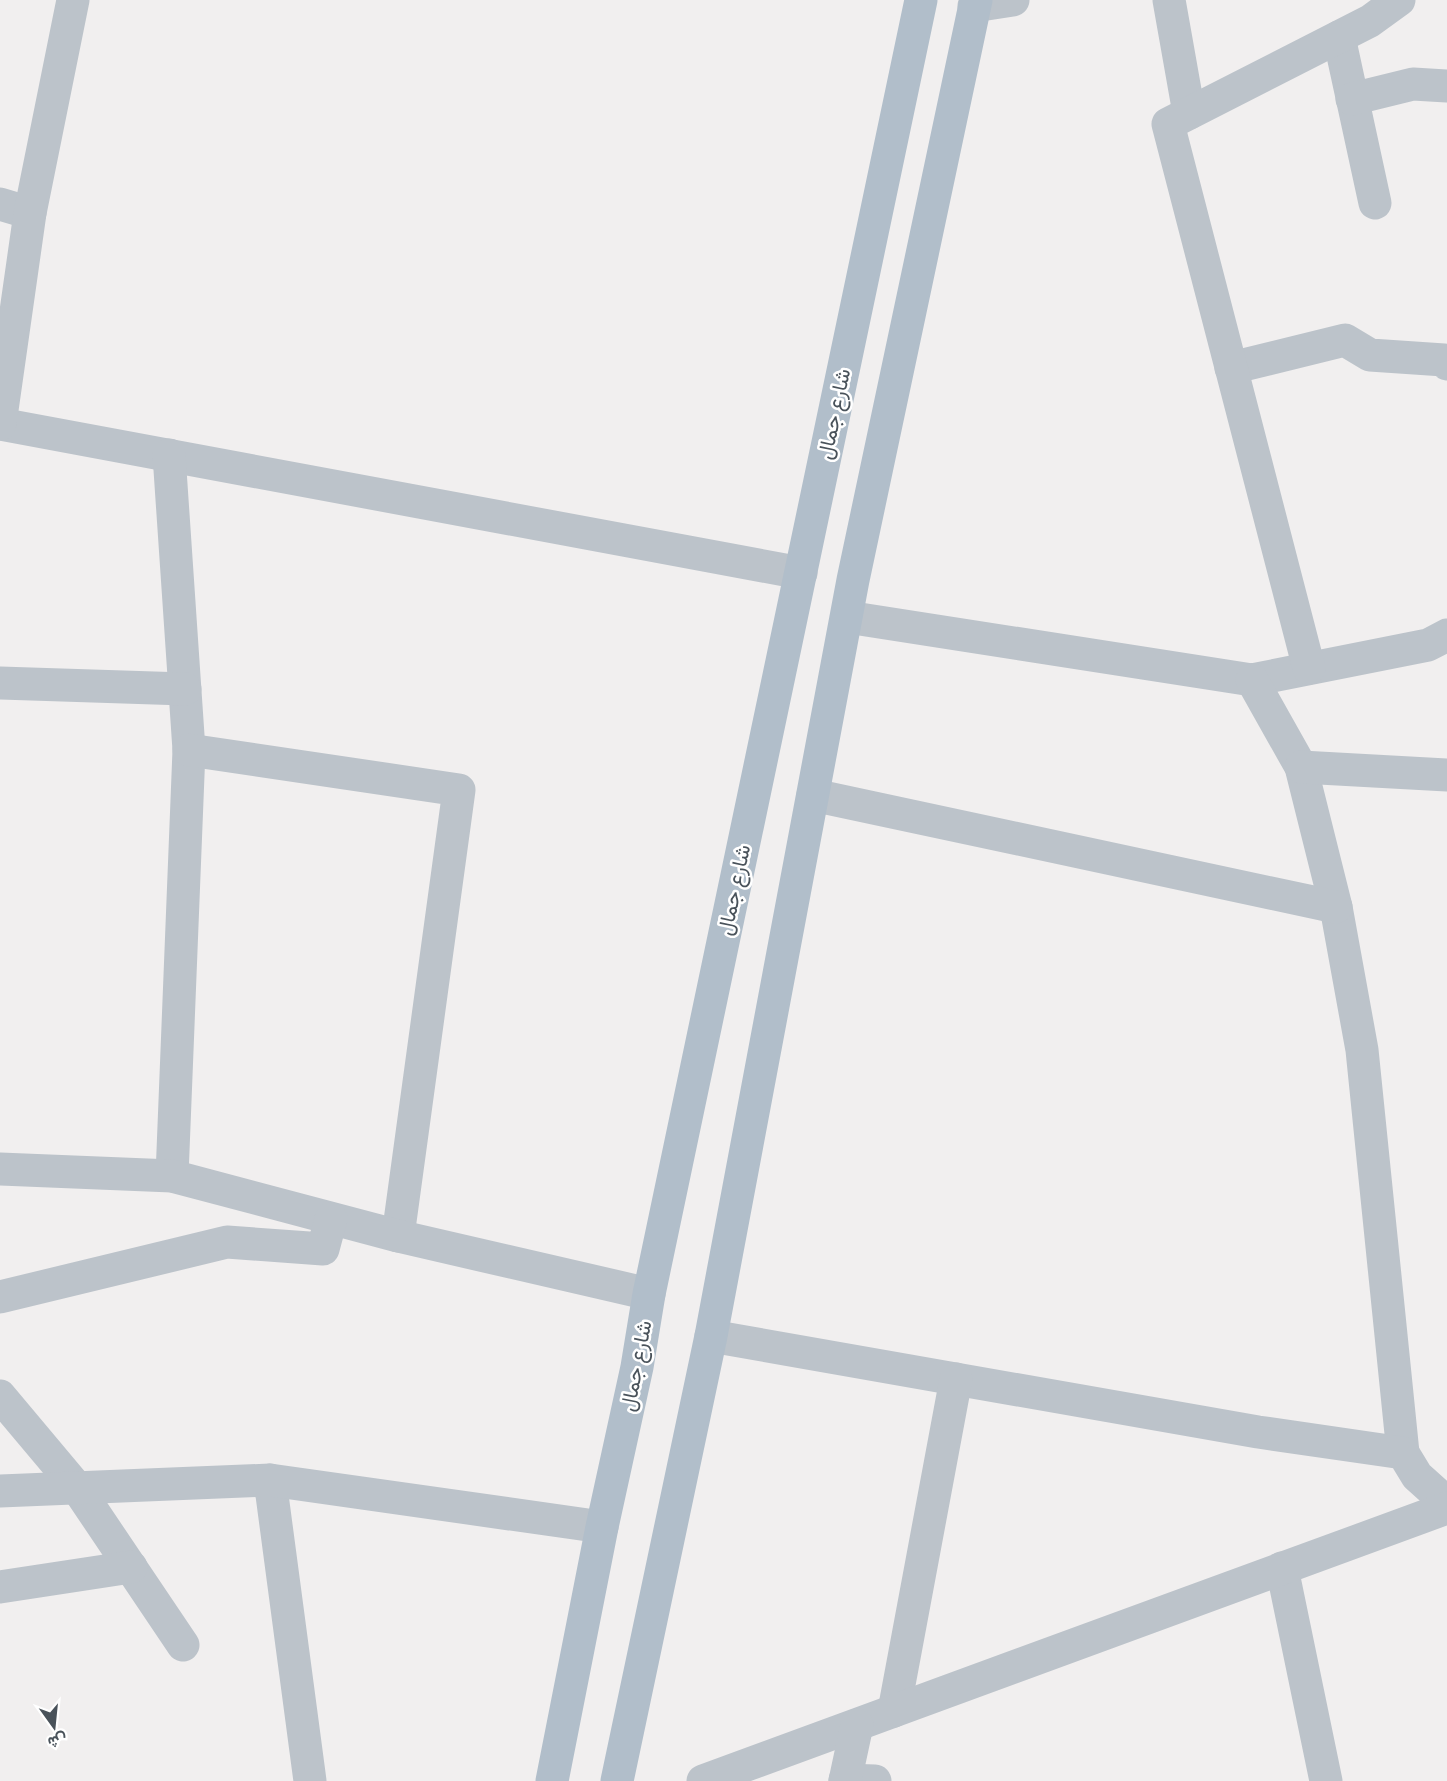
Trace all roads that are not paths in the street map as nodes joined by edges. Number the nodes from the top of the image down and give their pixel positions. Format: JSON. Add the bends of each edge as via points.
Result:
{"nodes":[{"id":1,"x":73,"y":0,"type":"edge"},
{"id":2,"x":921,"y":0,"type":"edge"},
{"id":3,"x":1013,"y":0,"type":"edge"},
{"id":4,"x":1169,"y":0,"type":"edge"},
{"id":5,"x":1399,"y":0,"type":"edge"},
{"id":6,"x":975,"y":3,"type":"edge"},
{"id":7,"x":1339,"y":37,"type":"junction"},
{"id":8,"x":1447,"y":86,"type":"edge"},
{"id":9,"x":1352,"y":99,"type":"junction"},
{"id":10,"x":1190,"y":114,"type":"junction"},
{"id":11,"x":1375,"y":203,"type":"dead end"},
{"id":12,"x":15,"y":208,"type":"edge"},
{"id":13,"x":1447,"y":364,"type":"edge"},
{"id":14,"x":1231,"y":368,"type":"junction"},
{"id":15,"x":0,"y":424,"type":"edge"},
{"id":16,"x":169,"y":455,"type":"junction"},
{"id":17,"x":801,"y":573,"type":"junction"},
{"id":18,"x":853,"y":579,"type":"junction"},
{"id":19,"x":847,"y":617,"type":"junction"},
{"id":20,"x":1447,"y":635,"type":"edge"},
{"id":21,"x":1309,"y":668,"type":"junction"},
{"id":22,"x":1252,"y":680,"type":"junction"},
{"id":23,"x":0,"y":683,"type":"edge"},
{"id":24,"x":185,"y":688,"type":"junction"},
{"id":25,"x":189,"y":750,"type":"junction"},
{"id":26,"x":1301,"y":767,"type":"junction"},
{"id":27,"x":1447,"y":775,"type":"edge"},
{"id":28,"x":813,"y":795,"type":"junction"},
{"id":29,"x":1336,"y":907,"type":"junction"},
{"id":30,"x":0,"y":1169,"type":"edge"},
{"id":31,"x":172,"y":1176,"type":"junction"},
{"id":32,"x":331,"y":1219,"type":"junction"},
{"id":33,"x":398,"y":1236,"type":"junction"},
{"id":34,"x":649,"y":1294,"type":"junction"},
{"id":35,"x":0,"y":1297,"type":"edge"},
{"id":36,"x":711,"y":1336,"type":"junction"},
{"id":37,"x":956,"y":1379,"type":"junction"},
{"id":38,"x":0,"y":1396,"type":"edge"},
{"id":39,"x":1403,"y":1453,"type":"junction"},
{"id":40,"x":270,"y":1480,"type":"junction"},
{"id":41,"x":78,"y":1489,"type":"junction"},
{"id":42,"x":0,"y":1491,"type":"edge"},
{"id":43,"x":1447,"y":1503,"type":"edge"},
{"id":44,"x":1447,"y":1508,"type":"edge"},
{"id":45,"x":602,"y":1527,"type":"junction"},
{"id":46,"x":130,"y":1567,"type":"junction"},
{"id":47,"x":1282,"y":1569,"type":"junction"},
{"id":48,"x":0,"y":1587,"type":"edge"},
{"id":49,"x":183,"y":1645,"type":"dead end"},
{"id":50,"x":894,"y":1711,"type":"junction"},
{"id":51,"x":857,"y":1725,"type":"junction"},
{"id":52,"x":310,"y":1781,"type":"edge"},
{"id":53,"x":552,"y":1781,"type":"edge"},
{"id":54,"x":617,"y":1781,"type":"edge"},
{"id":55,"x":703,"y":1781,"type":"edge"},
{"id":56,"x":855,"y":1781,"type":"edge"},
{"id":57,"x":1326,"y":1781,"type":"edge"}],
"edges":[{"from":1,"to":12,"type":"street"},
{"from":2,"to":17,"type":"main road","name":"شارع جمال"},
{"from":3,"to":6,"type":"street"},
{"from":4,"to":10,"type":"street"},
{"from":5,"to":7,"type":"street"},
{"from":6,"to":18,"type":"main road"},
{"from":7,"to":9,"type":"street"},
{"from":7,"to":10,"type":"street"},
{"from":8,"to":9,"type":"street","via":[[1413,84]]},
{"from":9,"to":11,"type":"street"},
{"from":10,"to":14,"type":"street","via":[[1168,124]]},
{"from":12,"to":15,"type":"street"},
{"from":13,"to":14,"type":"street","via":[[1444,360],[1370,355],[1345,340]]},
{"from":14,"to":21,"type":"street"},
{"from":15,"to":16,"type":"street"},
{"from":16,"to":17,"type":"street"},
{"from":16,"to":24,"type":"street"},
{"from":17,"to":18,"type":"main road"},
{"from":17,"to":34,"type":"main road","name":"شارع جمال"},
{"from":18,"to":19,"type":"main road"},
{"from":19,"to":22,"type":"street"},
{"from":19,"to":28,"type":"main road"},
{"from":20,"to":21,"type":"street","via":[[1428,645]]},
{"from":21,"to":22,"type":"street"},
{"from":22,"to":26,"type":"street"},
{"from":23,"to":24,"type":"street"},
{"from":24,"to":25,"type":"street"},
{"from":25,"to":31,"type":"street"},
{"from":25,"to":33,"type":"street","via":[[459,790]]},
{"from":26,"to":27,"type":"street"},
{"from":26,"to":29,"type":"street"},
{"from":28,"to":29,"type":"street"},
{"from":28,"to":36,"type":"main road"},
{"from":29,"to":39,"type":"street","via":[[1362,1050]]},
{"from":30,"to":31,"type":"street"},
{"from":31,"to":32,"type":"street"},
{"from":32,"to":33,"type":"street"},
{"from":32,"to":35,"type":"street","via":[[323,1249],[227,1242]]},
{"from":33,"to":34,"type":"street"},
{"from":34,"to":45,"type":"main road","name":"شارع جمال"},
{"from":36,"to":37,"type":"street"},
{"from":36,"to":54,"type":"main road"},
{"from":37,"to":39,"type":"street"},
{"from":37,"to":50,"type":"street"},
{"from":38,"to":41,"type":"street"},
{"from":39,"to":43,"type":"street","via":[[1417,1476]]},
{"from":40,"to":41,"type":"street"},
{"from":40,"to":45,"type":"street"},
{"from":40,"to":52,"type":"street"},
{"from":41,"to":42,"type":"street"},
{"from":41,"to":46,"type":"street"},
{"from":44,"to":47,"type":"street"},
{"from":45,"to":53,"type":"main road","name":"شارع جمال"},
{"from":46,"to":48,"type":"street"},
{"from":46,"to":49,"type":"street"},
{"from":47,"to":50,"type":"street"},
{"from":47,"to":57,"type":"street"},
{"from":50,"to":51,"type":"street"},
{"from":51,"to":55,"type":"street"},
{"from":51,"to":56,"type":"street"}]}
